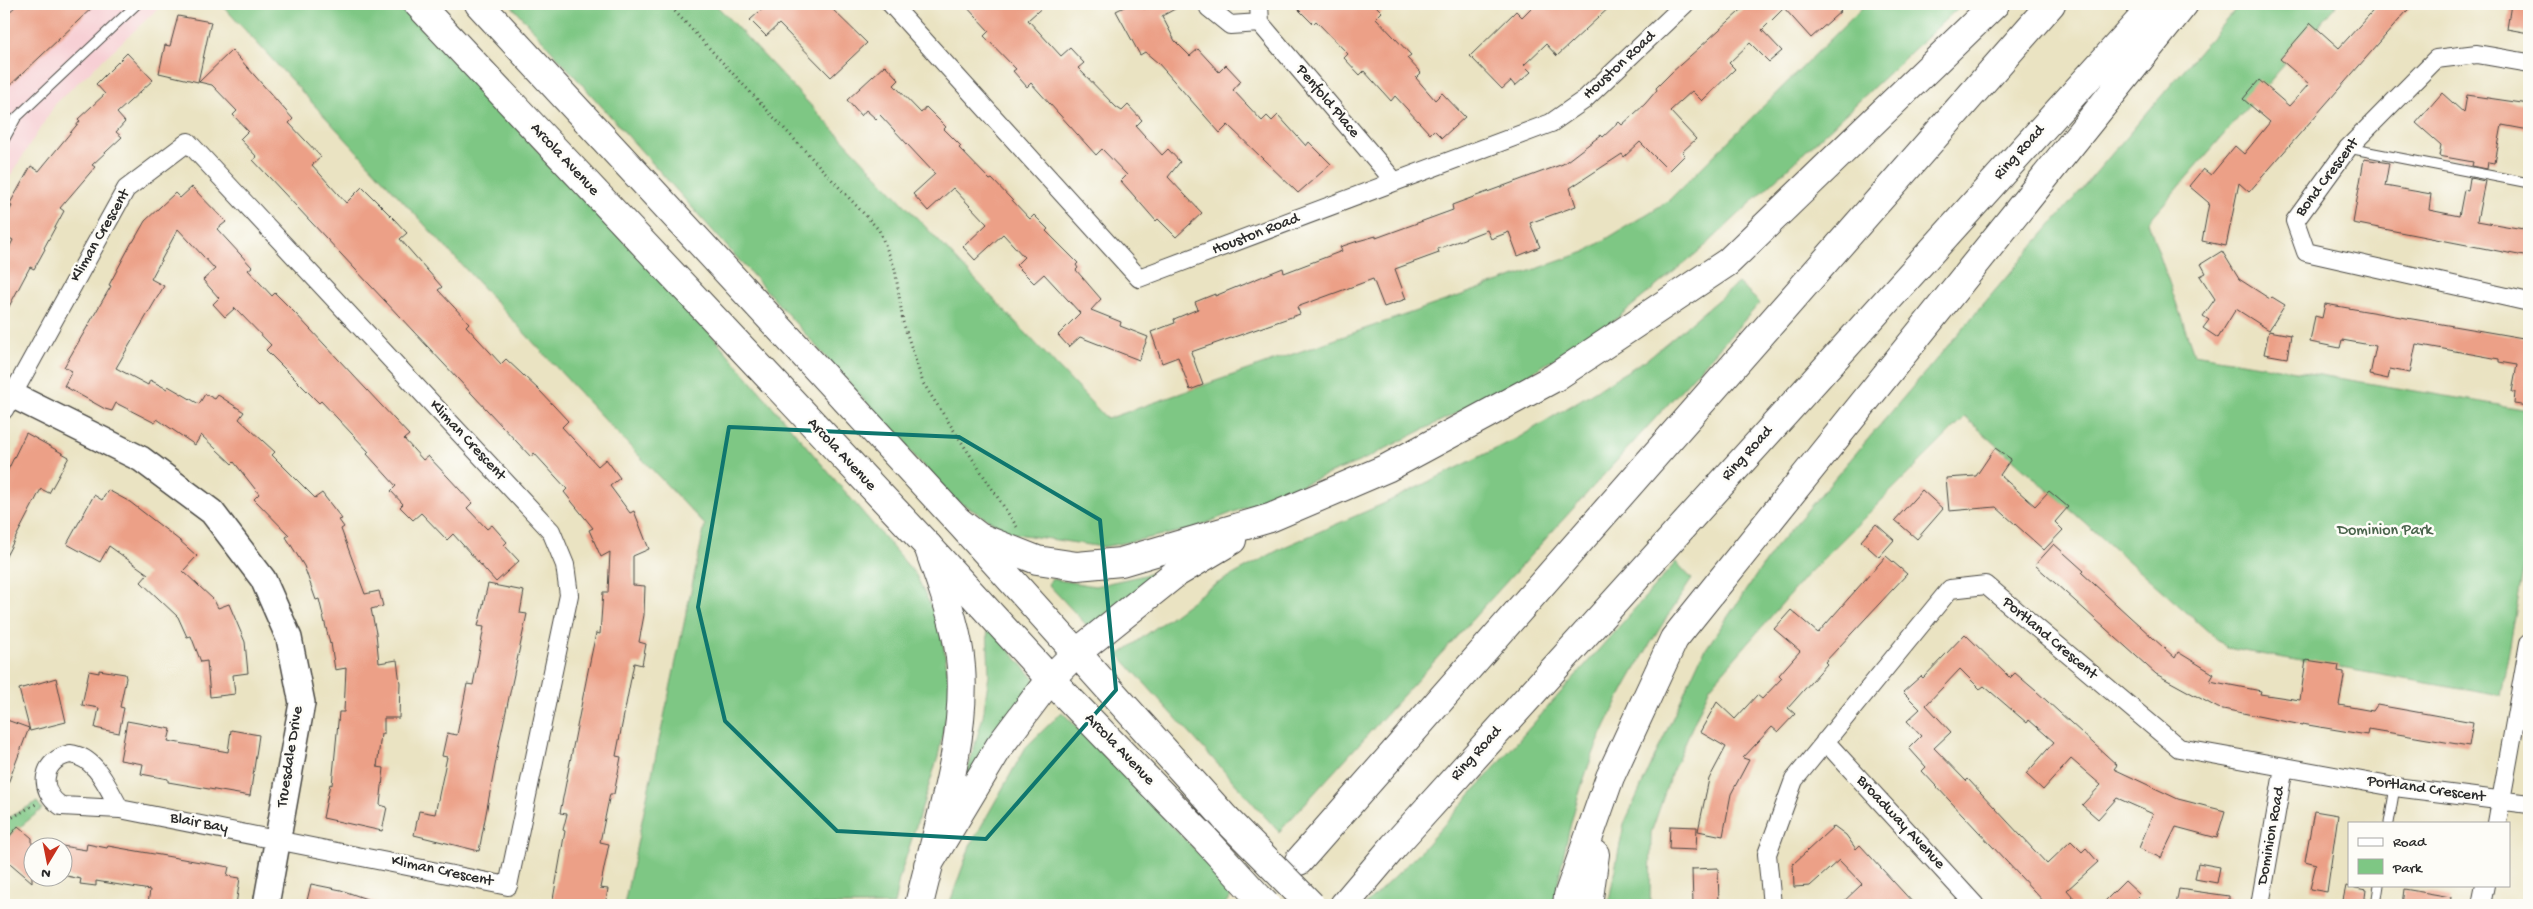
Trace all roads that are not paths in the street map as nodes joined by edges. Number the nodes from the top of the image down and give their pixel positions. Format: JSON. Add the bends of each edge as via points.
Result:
{"nodes":[{"id":1,"x":137,"y":4,"type":"edge"},
{"id":2,"x":418,"y":4,"type":"edge"},
{"id":3,"x":479,"y":4,"type":"edge"},
{"id":4,"x":891,"y":4,"type":"edge"},
{"id":5,"x":1208,"y":4,"type":"edge"},
{"id":6,"x":1259,"y":4,"type":"edge"},
{"id":7,"x":1685,"y":4,"type":"edge"},
{"id":8,"x":1996,"y":4,"type":"edge"},
{"id":9,"x":2051,"y":4,"type":"edge"},
{"id":10,"x":2154,"y":4,"type":"edge"},
{"id":11,"x":2184,"y":4,"type":"edge"},
{"id":12,"x":1260,"y":23,"type":"junction"},
{"id":13,"x":2529,"y":63,"type":"edge"},
{"id":14,"x":4,"y":140,"type":"edge"},
{"id":15,"x":2348,"y":148,"type":"junction"},
{"id":16,"x":1395,"y":182,"type":"junction"},
{"id":17,"x":2529,"y":183,"type":"edge"},
{"id":18,"x":2529,"y":302,"type":"edge"},
{"id":19,"x":7,"y":399,"type":"edge"},
{"id":20,"x":1270,"y":518,"type":"junction"},
{"id":21,"x":958,"y":521,"type":"junction"},
{"id":22,"x":928,"y":546,"type":"junction"},
{"id":23,"x":2529,"y":643,"type":"edge"},
{"id":24,"x":1075,"y":654,"type":"junction"},
{"id":25,"x":1050,"y":679,"type":"junction"},
{"id":26,"x":1825,"y":741,"type":"junction"},
{"id":27,"x":2284,"y":766,"type":"junction"},
{"id":28,"x":1610,"y":777,"type":"junction"},
{"id":29,"x":2395,"y":787,"type":"junction"},
{"id":30,"x":2501,"y":800,"type":"junction"},
{"id":31,"x":2529,"y":804,"type":"edge"},
{"id":32,"x":120,"y":809,"type":"junction"},
{"id":33,"x":2389,"y":822,"type":"edge"},
{"id":34,"x":2497,"y":822,"type":"edge"},
{"id":35,"x":277,"y":838,"type":"junction"},
{"id":36,"x":1300,"y":861,"type":"dead end"},
{"id":37,"x":928,"y":865,"type":"junction"},
{"id":38,"x":2379,"y":886,"type":"edge"},
{"id":39,"x":2485,"y":886,"type":"edge"},
{"id":40,"x":266,"y":905,"type":"edge"},
{"id":41,"x":919,"y":905,"type":"edge"},
{"id":42,"x":1266,"y":905,"type":"edge"},
{"id":43,"x":1311,"y":905,"type":"edge"},
{"id":44,"x":1344,"y":905,"type":"edge"},
{"id":45,"x":1567,"y":905,"type":"edge"},
{"id":46,"x":1588,"y":905,"type":"edge"},
{"id":47,"x":1772,"y":905,"type":"edge"},
{"id":48,"x":1975,"y":905,"type":"edge"},
{"id":49,"x":2260,"y":905,"type":"edge"},
{"id":50,"x":2376,"y":905,"type":"edge"},
{"id":51,"x":2481,"y":905,"type":"edge"}],
"edges":[{"from":1,"to":14,"type":"lane","via":[[16,118]]},
{"from":2,"to":22,"type":"main road","name":"Arcola Avenue"},
{"from":3,"to":21,"type":"main road","name":"Arcola Avenue"},
{"from":4,"to":16,"type":"street","name":"Houston Road","via":[[1139,278]]},
{"from":5,"to":12,"type":"street","via":[[1230,25]]},
{"from":6,"to":12,"type":"street"},
{"from":7,"to":16,"type":"street","name":"Houston Road","via":[[1584,100],[1551,123]]},
{"from":8,"to":20,"type":"main road","via":[[1728,262],[1554,378],[1387,468]]},
{"from":9,"to":36,"type":"main road"},
{"from":10,"to":44,"type":"main road","name":"Ring Road","via":[[1400,838]]},
{"from":11,"to":28,"type":"main road","via":[[1674,639]]},
{"from":12,"to":16,"type":"street","name":"Penfold Place"},
{"from":13,"to":15,"type":"street","name":"Bond Crescent","via":[[2477,54],[2436,59]]},
{"from":15,"to":17,"type":"lane"},
{"from":15,"to":18,"type":"street","name":"Bond Crescent","via":[[2295,221],[2306,252]]},
{"from":19,"to":35,"type":"street","name":"Truesdale Drive","via":[[141,459],[212,512],[263,579],[289,638],[302,703]]},
{"from":19,"to":35,"type":"street","name":"Kliman Crescent","via":[[126,189],[188,142],[551,531],[566,565],[569,595],[508,886]]},
{"from":20,"to":21,"type":"main road","via":[[1121,562],[1077,566],[1025,556],[980,537]]},
{"from":20,"to":24,"type":"main road","via":[[1175,574]]},
{"from":21,"to":24,"type":"main road","name":"Arcola Avenue"},
{"from":22,"to":25,"type":"main road","name":"Arcola Avenue"},
{"from":22,"to":37,"type":"main road","via":[[950,615],[961,666],[961,729]]},
{"from":23,"to":30,"type":"street"},
{"from":24,"to":25,"type":"main road"},
{"from":24,"to":43,"type":"main road","name":"Arcola Avenue","bridge":true,"via":[[1226,819]]},
{"from":25,"to":37,"type":"main road","via":[[999,747]]},
{"from":25,"to":42,"type":"main road","name":"Arcola Avenue","bridge":true},
{"from":26,"to":27,"type":"street","name":"Portland Crescent","via":[[1950,588],[1986,585],[2179,748]]},
{"from":26,"to":47,"type":"street","name":"Portland Crescent","via":[[1794,780],[1767,854]]},
{"from":26,"to":48,"type":"street","name":"Broadway Avenue"},
{"from":27,"to":29,"type":"street","name":"Portland Crescent"},
{"from":27,"to":49,"type":"street","name":"Dominion Road"},
{"from":28,"to":45,"type":"main road"},
{"from":28,"to":46,"type":"main road"},
{"from":29,"to":30,"type":"street","name":"Portland Crescent"},
{"from":29,"to":33,"type":"lane"},
{"from":30,"to":31,"type":"street","name":"Portland Crescent"},
{"from":30,"to":34,"type":"street"},
{"from":32,"to":32,"type":"street","name":"Blair Bay","via":[[61,806],[51,797],[45,784],[49,766],[62,756],[79,755],[93,764]]},
{"from":32,"to":35,"type":"street","name":"Blair Bay"},
{"from":35,"to":40,"type":"street","name":"Truesdale Drive"},
{"from":37,"to":41,"type":"main road"},
{"from":38,"to":50,"type":"lane"},
{"from":39,"to":51,"type":"street"}]}
